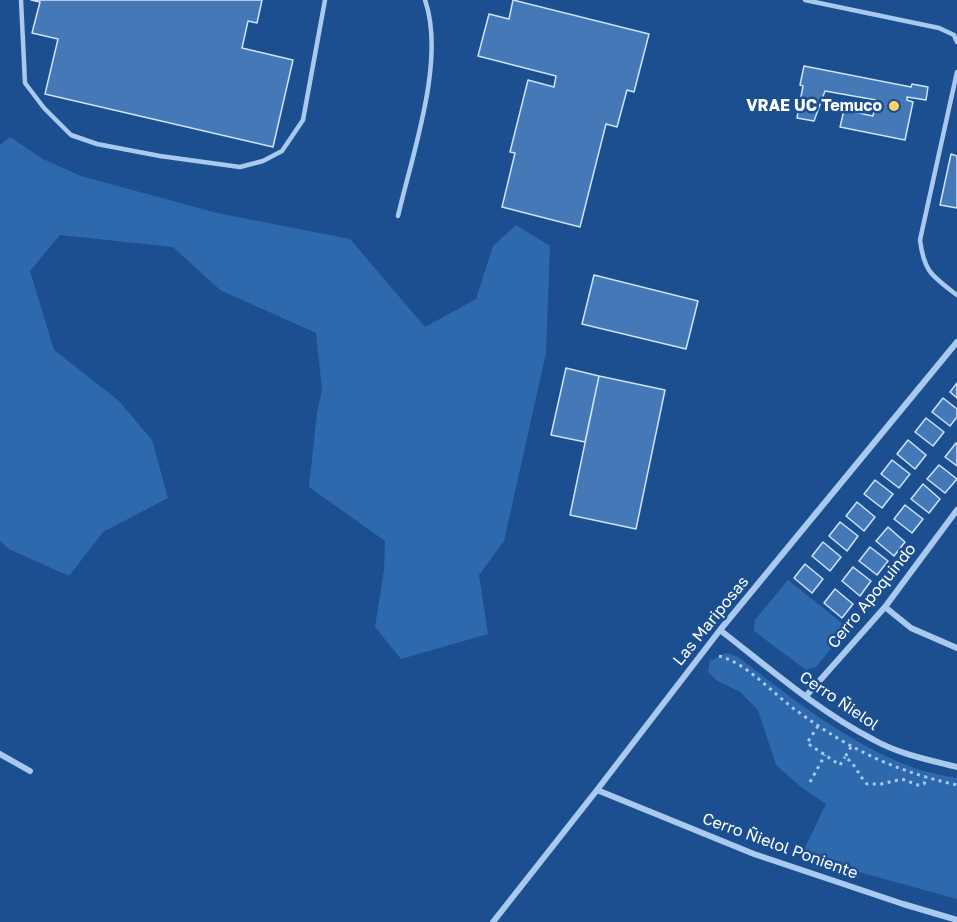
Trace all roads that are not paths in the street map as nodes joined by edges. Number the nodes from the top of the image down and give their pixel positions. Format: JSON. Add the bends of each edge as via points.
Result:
{"nodes":[{"id":1,"x":21,"y":0,"type":"edge"},
{"id":2,"x":325,"y":0,"type":"edge"},
{"id":3,"x":425,"y":0,"type":"edge"},
{"id":4,"x":806,"y":0,"type":"edge"},
{"id":5,"x":957,"y":42,"type":"edge"},
{"id":6,"x":957,"y":72,"type":"edge"},
{"id":7,"x":398,"y":216,"type":"dead end"},
{"id":8,"x":957,"y":295,"type":"edge"},
{"id":9,"x":957,"y":342,"type":"edge"},
{"id":10,"x":957,"y":510,"type":"edge"},
{"id":11,"x":954,"y":518,"type":"edge"},
{"id":12,"x":885,"y":607,"type":"junction"},
{"id":13,"x":720,"y":630,"type":"junction"},
{"id":14,"x":957,"y":648,"type":"edge"},
{"id":15,"x":806,"y":696,"type":"junction"},
{"id":16,"x":0,"y":754,"type":"edge"},
{"id":17,"x":957,"y":767,"type":"edge"},
{"id":18,"x":30,"y":771,"type":"dead end"},
{"id":19,"x":597,"y":790,"type":"junction"},
{"id":20,"x":957,"y":920,"type":"edge"},
{"id":21,"x":493,"y":922,"type":"edge"}],
"edges":[{"from":1,"to":2,"type":"lane","via":[[25,83],[71,135],[160,156],[240,167],[282,151],[303,120]]},
{"from":3,"to":7,"type":"lane","via":[[433,48],[425,104]]},
{"from":4,"to":5,"type":"lane","via":[[939,28],[954,35]]},
{"from":6,"to":8,"type":"lane","via":[[920,240],[923,260],[934,277]]},
{"from":9,"to":13,"type":"street","name":"Las Mariposas"},
{"from":10,"to":11,"type":"street","name":"Cerro Apoquindo"},
{"from":11,"to":12,"type":"street","name":"Cerro Apoquindo"},
{"from":12,"to":14,"type":"street","via":[[911,628]]},
{"from":12,"to":15,"type":"street","name":"Cerro Apoquindo"},
{"from":13,"to":15,"type":"street","name":"Cerro Ñielol"},
{"from":13,"to":19,"type":"street","name":"Las Mariposas"},
{"from":15,"to":17,"type":"street","name":"Cerro Ñielol","via":[[875,741]]},
{"from":16,"to":18,"type":"street"},
{"from":19,"to":20,"type":"street","name":"Cerro Ñielol Poniente","via":[[754,854]]},
{"from":19,"to":21,"type":"street","name":"Las Mariposas"}]}
